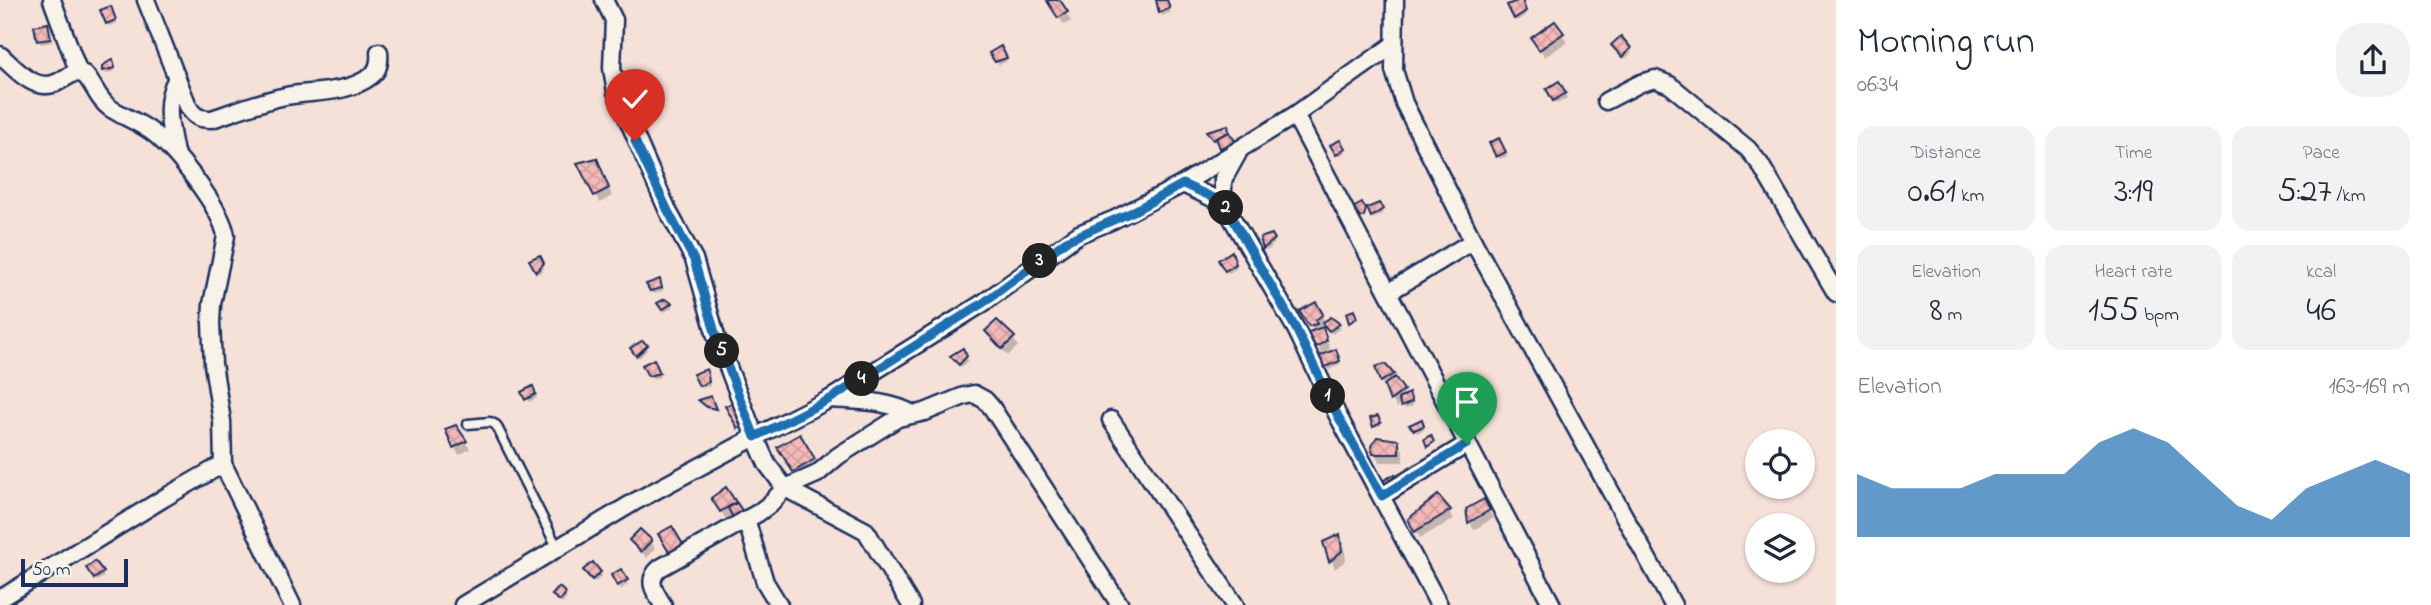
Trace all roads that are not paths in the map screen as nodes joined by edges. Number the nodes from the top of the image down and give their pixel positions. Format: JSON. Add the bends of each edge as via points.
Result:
{"nodes":[{"id":1,"x":52,"y":0,"type":"edge"},
{"id":2,"x":146,"y":0,"type":"edge"},
{"id":3,"x":604,"y":0,"type":"edge"},
{"id":4,"x":1395,"y":0,"type":"edge"},
{"id":5,"x":1394,"y":45,"type":"junction"},
{"id":6,"x":379,"y":52,"type":"dead end"},
{"id":7,"x":0,"y":55,"type":"edge"},
{"id":8,"x":79,"y":73,"type":"junction"},
{"id":9,"x":177,"y":78,"type":"junction"},
{"id":10,"x":1606,"y":101,"type":"dead end"},
{"id":11,"x":1295,"y":115,"type":"junction"},
{"id":12,"x":1240,"y":148,"type":"junction"},
{"id":13,"x":175,"y":153,"type":"junction"},
{"id":14,"x":1183,"y":184,"type":"junction"},
{"id":15,"x":1223,"y":202,"type":"junction"},
{"id":16,"x":1473,"y":241,"type":"junction"},
{"id":17,"x":1389,"y":292,"type":"junction"},
{"id":18,"x":1836,"y":293,"type":"edge"},
{"id":19,"x":830,"y":399,"type":"junction"},
{"id":20,"x":913,"y":414,"type":"junction"},
{"id":21,"x":1111,"y":420,"type":"dead end"},
{"id":22,"x":468,"y":424,"type":"dead end"},
{"id":23,"x":755,"y":437,"type":"junction"},
{"id":24,"x":1467,"y":444,"type":"junction"},
{"id":25,"x":223,"y":464,"type":"junction"},
{"id":26,"x":785,"y":488,"type":"junction"},
{"id":27,"x":1382,"y":496,"type":"junction"},
{"id":28,"x":746,"y":519,"type":"junction"},
{"id":29,"x":557,"y":547,"type":"junction"},
{"id":30,"x":0,"y":599,"type":"edge"},
{"id":31,"x":292,"y":605,"type":"edge"},
{"id":32,"x":463,"y":605,"type":"edge"},
{"id":33,"x":663,"y":605,"type":"edge"},
{"id":34,"x":779,"y":605,"type":"edge"},
{"id":35,"x":911,"y":605,"type":"edge"},
{"id":36,"x":1120,"y":605,"type":"edge"},
{"id":37,"x":1235,"y":605,"type":"edge"},
{"id":38,"x":1439,"y":605,"type":"edge"},
{"id":39,"x":1552,"y":605,"type":"edge"},
{"id":40,"x":1673,"y":605,"type":"edge"}],
"edges":[{"from":1,"to":8,"type":"street"},
{"from":2,"to":9,"type":"street"},
{"from":3,"to":23,"type":"street","via":[[614,20],[616,92],[694,260],[716,336]]},
{"from":4,"to":5,"type":"street"},
{"from":5,"to":11,"type":"street"},
{"from":5,"to":16,"type":"street","via":[[1394,70],[1404,103]]},
{"from":6,"to":9,"type":"street","via":[[379,66],[363,81],[284,97],[212,119],[193,115]]},
{"from":7,"to":8,"type":"street","via":[[37,83],[52,84]]},
{"from":8,"to":13,"type":"street","via":[[109,107],[139,122]]},
{"from":9,"to":13,"type":"street","via":[[167,103]]},
{"from":10,"to":18,"type":"street","via":[[1655,79],[1671,85],[1748,149]]},
{"from":11,"to":12,"type":"street"},
{"from":11,"to":17,"type":"street"},
{"from":12,"to":14,"type":"street"},
{"from":12,"to":15,"type":"street","via":[[1223,180]]},
{"from":13,"to":25,"type":"street","via":[[224,226],[226,236],[211,323]]},
{"from":14,"to":15,"type":"street"},
{"from":14,"to":19,"type":"street","via":[[1066,241],[983,303]]},
{"from":15,"to":27,"type":"street","via":[[1296,329]]},
{"from":16,"to":17,"type":"street"},
{"from":16,"to":40,"type":"street"},
{"from":17,"to":24,"type":"street"},
{"from":19,"to":20,"type":"street","via":[[876,402]]},
{"from":19,"to":23,"type":"street"},
{"from":20,"to":26,"type":"street","via":[[884,426],[817,474]]},
{"from":20,"to":36,"type":"street","via":[[974,394],[985,400]]},
{"from":21,"to":37,"type":"street"},
{"from":22,"to":29,"type":"lane","via":[[496,425]]},
{"from":23,"to":26,"type":"street"},
{"from":23,"to":29,"type":"street"},
{"from":24,"to":27,"type":"street"},
{"from":24,"to":39,"type":"street"},
{"from":25,"to":30,"type":"street"},
{"from":25,"to":31,"type":"street"},
{"from":26,"to":28,"type":"street"},
{"from":26,"to":35,"type":"street","via":[[866,531]]},
{"from":27,"to":38,"type":"street"},
{"from":28,"to":33,"type":"street","via":[[655,573],[652,584]]},
{"from":28,"to":34,"type":"street","via":[[765,582]]},
{"from":29,"to":32,"type":"street"}]}
